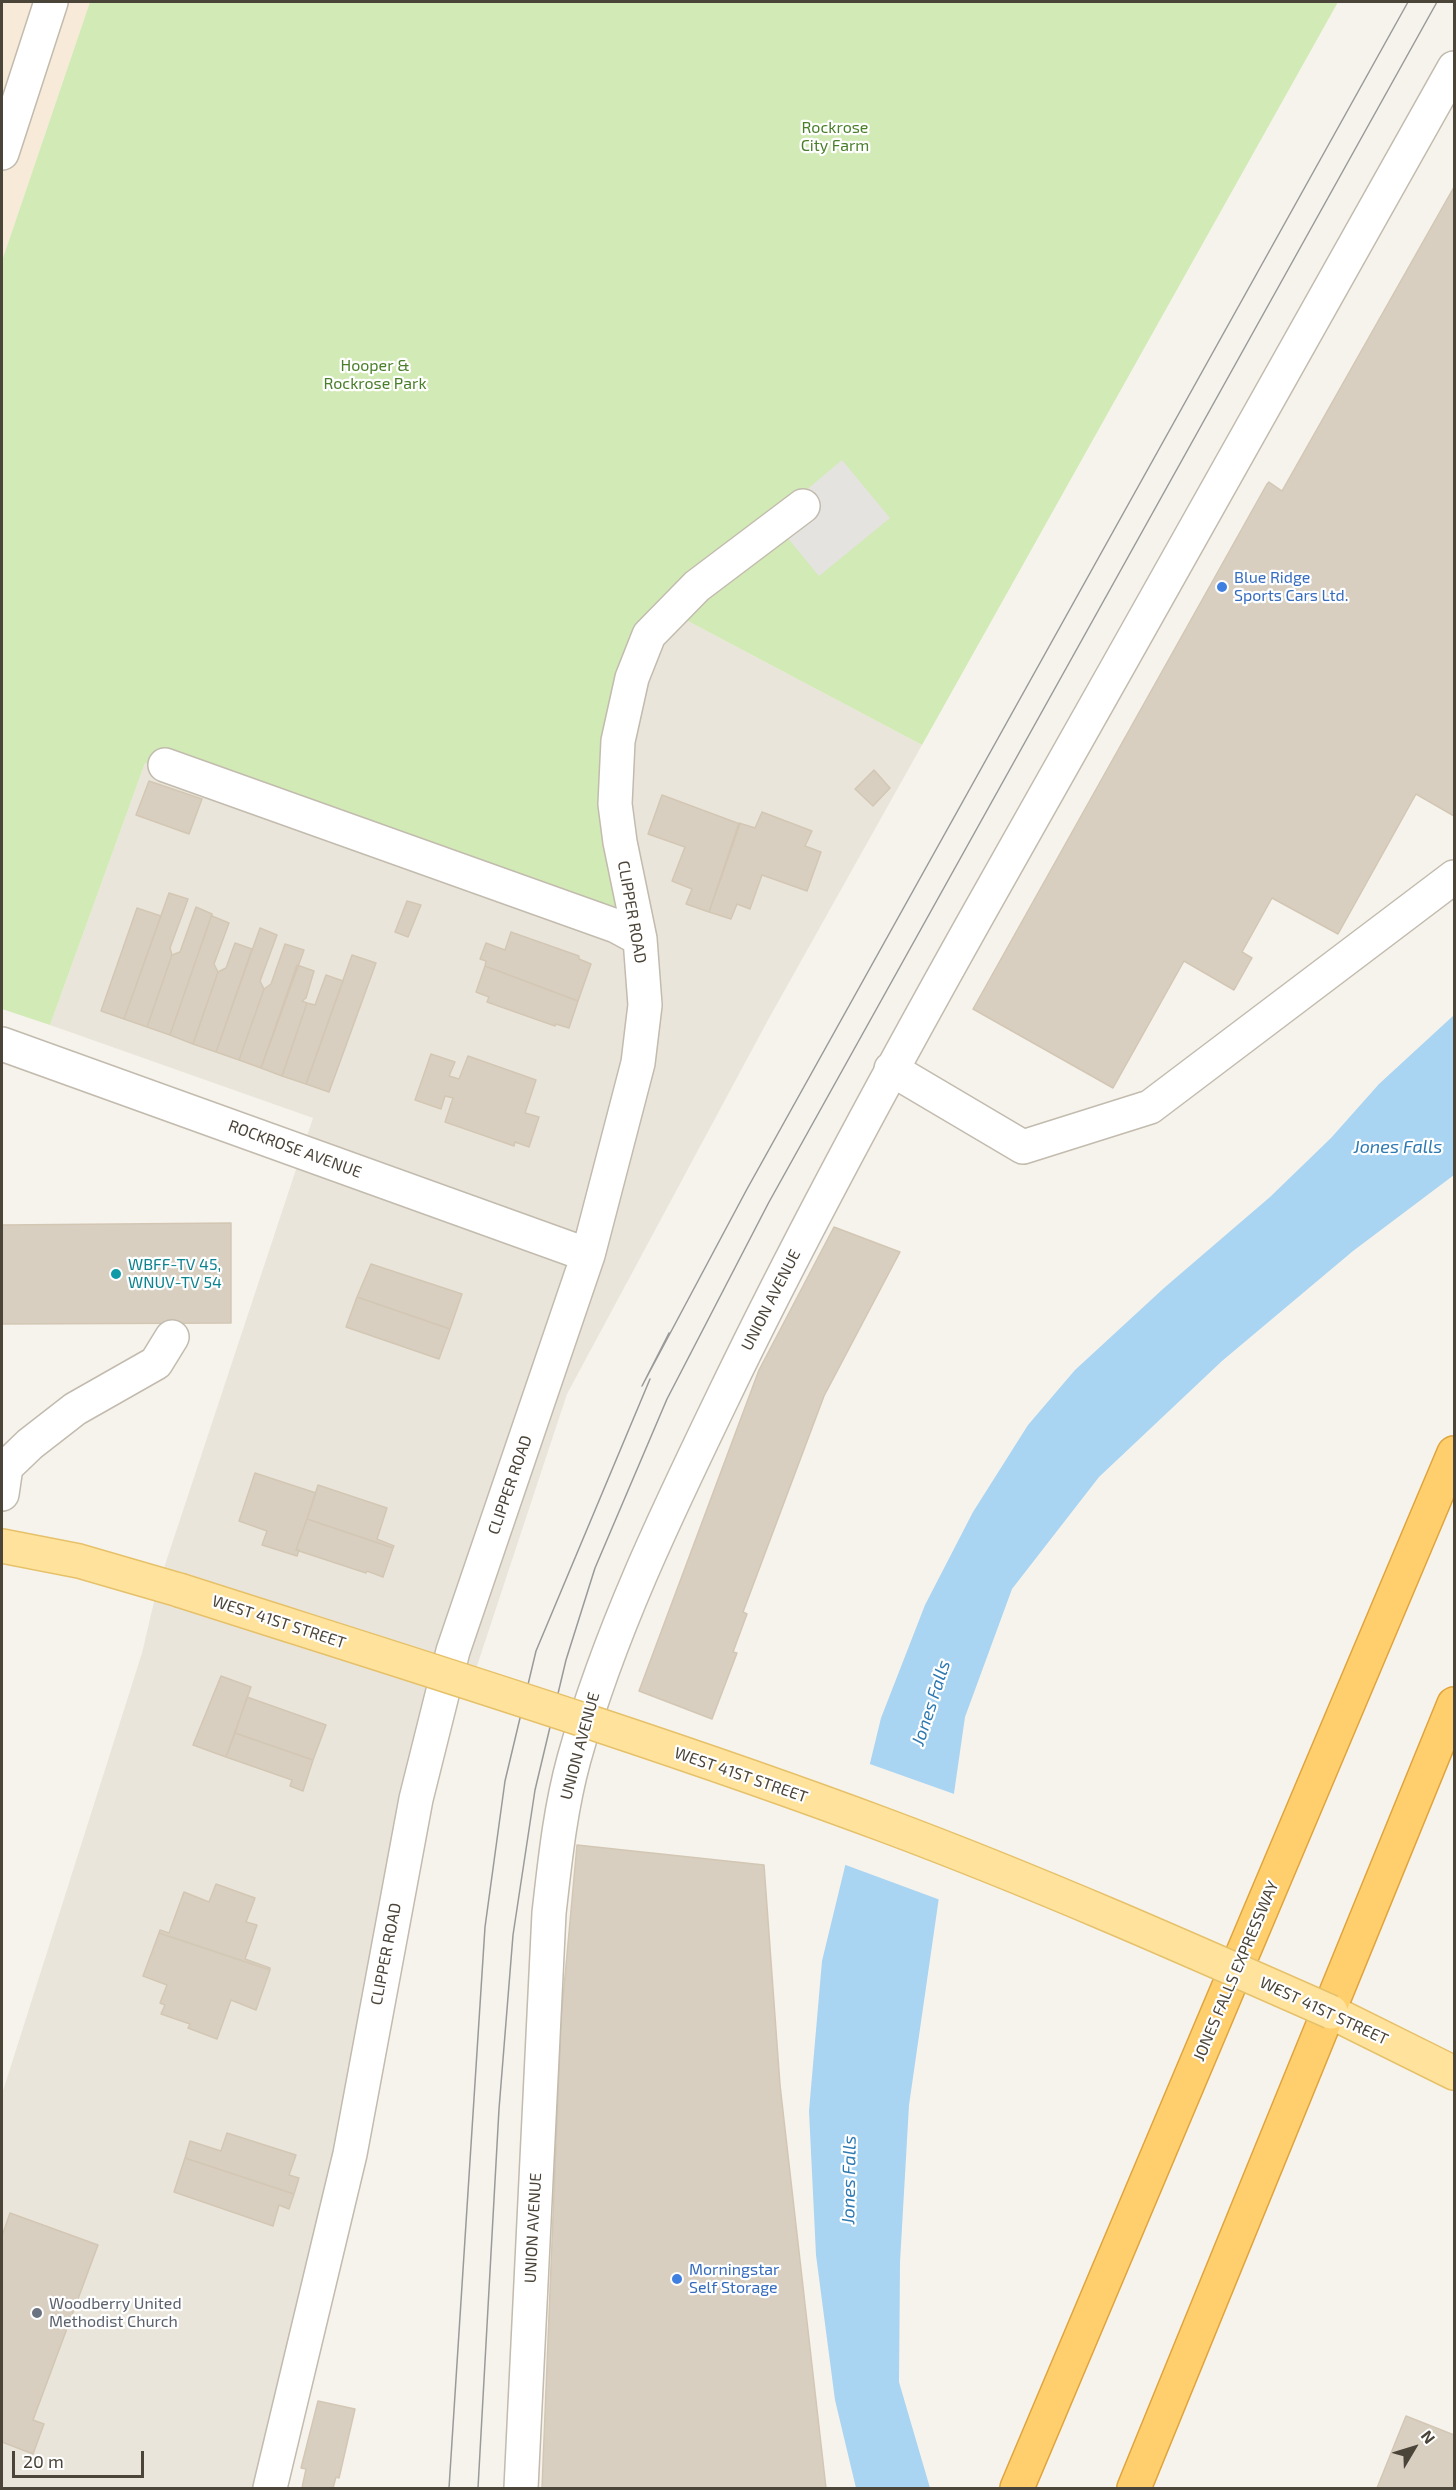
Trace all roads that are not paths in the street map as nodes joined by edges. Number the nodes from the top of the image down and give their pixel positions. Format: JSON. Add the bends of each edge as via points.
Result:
{"nodes":[{"id":1,"x":51,"y":2,"type":"edge"},
{"id":2,"x":1455,"y":68,"type":"edge"},
{"id":3,"x":6,"y":140,"type":"edge"},
{"id":4,"x":803,"y":506,"type":"dead end"},
{"id":5,"x":165,"y":765,"type":"dead end"},
{"id":6,"x":1455,"y":877,"type":"edge"},
{"id":7,"x":640,"y":939,"type":"junction"},
{"id":8,"x":2,"y":1044,"type":"edge"},
{"id":9,"x":891,"y":1069,"type":"junction"},
{"id":10,"x":588,"y":1255,"type":"junction"},
{"id":11,"x":172,"y":1337,"type":"dead end"},
{"id":12,"x":1455,"y":1453,"type":"edge"},
{"id":13,"x":3,"y":1476,"type":"edge"},
{"id":14,"x":2,"y":1546,"type":"edge"},
{"id":15,"x":1455,"y":1704,"type":"edge"},
{"id":16,"x":1455,"y":2073,"type":"edge"},
{"id":17,"x":270,"y":2488,"type":"edge"},
{"id":18,"x":521,"y":2488,"type":"edge"},
{"id":19,"x":1017,"y":2488,"type":"edge"},
{"id":20,"x":1134,"y":2488,"type":"edge"}],
"edges":[{"from":1,"to":3,"type":"street"},
{"from":2,"to":9,"type":"street","name":"UNION AVENUE"},
{"from":4,"to":7,"type":"street","name":"CLIPPER ROAD","via":[[697,586],[649,635],[632,678],[618,741],[615,804]]},
{"from":5,"to":7,"type":"street","via":[[616,926]]},
{"from":6,"to":9,"type":"street","via":[[1150,1107],[1023,1147]]},
{"from":7,"to":10,"type":"street","name":"CLIPPER ROAD","via":[[645,1005],[638,1063]]},
{"from":8,"to":10,"type":"street","name":"ROCKROSE AVENUE"},
{"from":9,"to":18,"type":"street","name":"UNION AVENUE","via":[[770,1298],[702,1439],[603,1667],[573,1763],[558,1833],[549,1913]]},
{"from":10,"to":17,"type":"street","name":"CLIPPER ROAD","via":[[453,1651],[416,1799],[326,2265]]},
{"from":11,"to":13,"type":"street","via":[[156,1363],[75,1409]]},
{"from":12,"to":19,"type":"highway","name":"JONES FALLS EXPRESSWAY"},
{"from":14,"to":16,"type":"main road","name":"WEST 41ST STREET","bridge":true,"via":[[79,1561],[179,1590],[609,1729],[885,1826],[1079,1901],[1330,2012]]},
{"from":15,"to":20,"type":"highway"}]}
